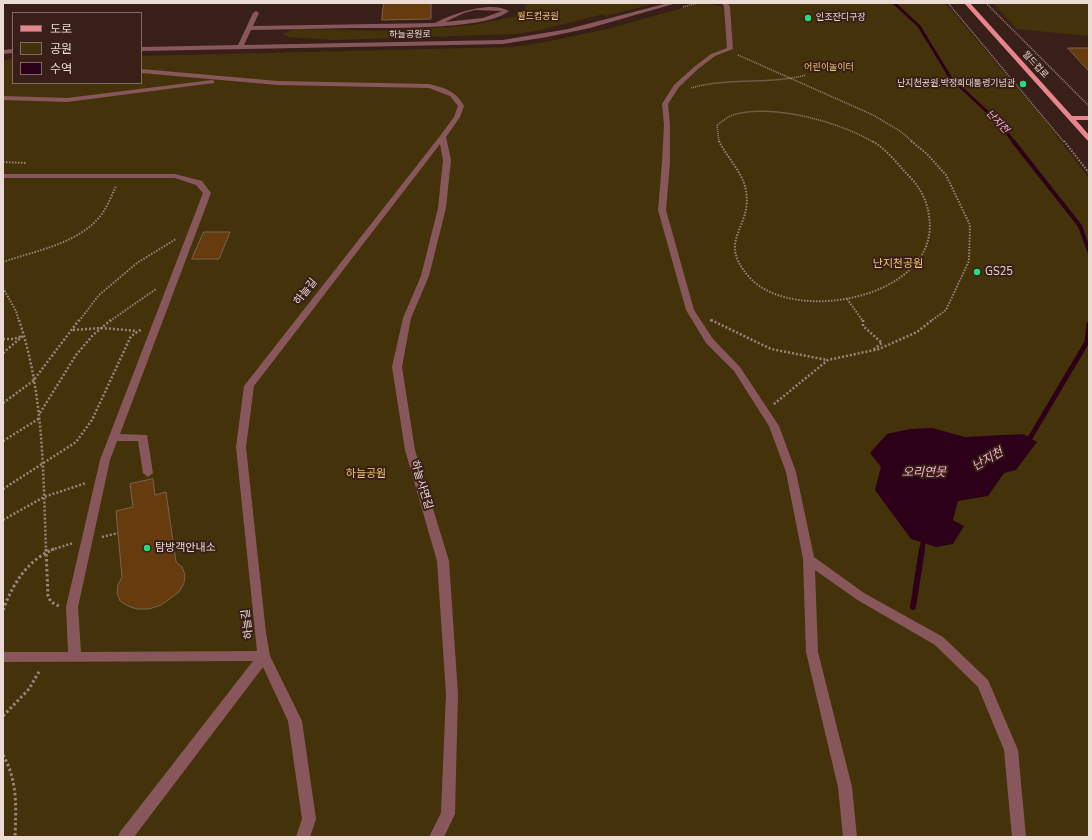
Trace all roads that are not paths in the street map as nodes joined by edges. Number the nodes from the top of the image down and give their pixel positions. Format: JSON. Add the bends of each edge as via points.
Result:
{"nodes":[{"id":1,"x":674,"y":3,"type":"edge"},
{"id":2,"x":725,"y":3,"type":"edge"},
{"id":3,"x":967,"y":3,"type":"edge"},
{"id":4,"x":256,"y":13,"type":"dead end"},
{"id":5,"x":436,"y":25,"type":"junction"},
{"id":6,"x":249,"y":28,"type":"junction"},
{"id":7,"x":240,"y":47,"type":"junction"},
{"id":8,"x":142,"y":49,"type":"edge"},
{"id":9,"x":142,"y":71,"type":"edge"},
{"id":10,"x":226,"y":79,"type":"junction"},
{"id":11,"x":3,"y":98,"type":"edge"},
{"id":12,"x":1072,"y":118,"type":"junction"},
{"id":13,"x":1089,"y":118,"type":"edge"},
{"id":14,"x":442,"y":138,"type":"junction"},
{"id":15,"x":1089,"y":139,"type":"edge"},
{"id":16,"x":3,"y":176,"type":"edge"},
{"id":17,"x":114,"y":438,"type":"junction"},
{"id":18,"x":148,"y":473,"type":"dead end"},
{"id":19,"x":809,"y":559,"type":"junction"},
{"id":20,"x":76,"y":656,"type":"junction"},
{"id":21,"x":264,"y":656,"type":"junction"},
{"id":22,"x":3,"y":657,"type":"edge"},
{"id":23,"x":125,"y":837,"type":"edge"},
{"id":24,"x":303,"y":837,"type":"edge"},
{"id":25,"x":436,"y":837,"type":"edge"},
{"id":26,"x":850,"y":837,"type":"edge"},
{"id":27,"x":1019,"y":837,"type":"edge"}],
"edges":[{"from":1,"to":7,"type":"street","name":"하늘공원로","via":[[597,25],[531,39],[503,42]]},
{"from":2,"to":19,"type":"street","via":[[730,49],[713,55],[696,68],[676,86],[665,104],[666,155],[662,210],[690,310],[709,341],[737,368],[774,426],[791,472]]},
{"from":3,"to":12,"type":"main road","name":"월드컵로"},
{"from":4,"to":6,"type":"street"},
{"from":5,"to":5,"type":"street","via":[[488,18],[506,11],[496,8],[465,9]]},
{"from":5,"to":6,"type":"street"},
{"from":6,"to":7,"type":"street"},
{"from":7,"to":8,"type":"street","name":"하늘공원로"},
{"from":9,"to":10,"type":"street","name":"하늘길"},
{"from":10,"to":11,"type":"street","via":[[67,100]]},
{"from":10,"to":14,"type":"street","name":"하늘길","via":[[278,83],[429,86],[444,90],[457,98],[461,106],[457,117]]},
{"from":12,"to":13,"type":"main road"},
{"from":12,"to":15,"type":"main road","name":"월드컵로"},
{"from":14,"to":21,"type":"street","name":"하늘길","via":[[249,386],[241,447]]},
{"from":14,"to":25,"type":"street","name":"하늘사면길","via":[[447,160],[442,208],[425,276],[407,318],[397,367],[410,450],[443,561],[452,702],[448,814]]},
{"from":16,"to":17,"type":"street","via":[[175,176],[199,183],[207,193]]},
{"from":17,"to":18,"type":"street","via":[[143,437]]},
{"from":17,"to":20,"type":"street","via":[[100,480],[72,607]]},
{"from":19,"to":26,"type":"street","via":[[812,652],[845,787]]},
{"from":19,"to":27,"type":"street","via":[[860,596],[938,641],[983,684],[1011,750]]},
{"from":20,"to":21,"type":"street"},
{"from":20,"to":22,"type":"street"},
{"from":21,"to":23,"type":"street"},
{"from":21,"to":24,"type":"street","name":"하늘길","via":[[295,721],[309,819]]}]}
